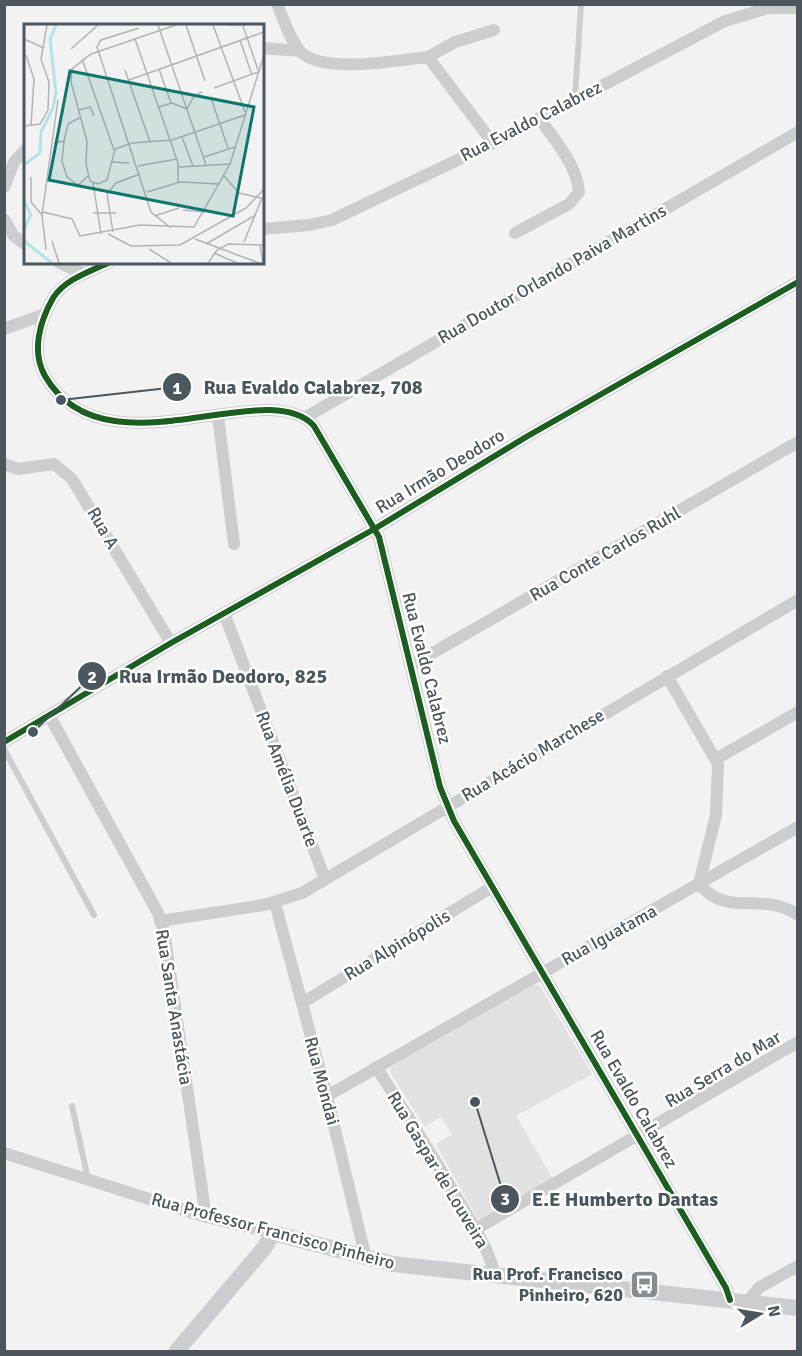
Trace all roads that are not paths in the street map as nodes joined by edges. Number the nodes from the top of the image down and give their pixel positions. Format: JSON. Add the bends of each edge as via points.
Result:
{"nodes":[{"id":1,"x":277,"y":4,"type":"edge"},
{"id":2,"x":581,"y":4,"type":"edge"},
{"id":3,"x":798,"y":8,"type":"edge"},
{"id":4,"x":494,"y":30,"type":"dead end"},
{"id":5,"x":264,"y":48,"type":"edge"},
{"id":6,"x":300,"y":51,"type":"junction"},
{"id":7,"x":428,"y":57,"type":"junction"},
{"id":8,"x":575,"y":98,"type":"junction"},
{"id":9,"x":539,"y":118,"type":"junction"},
{"id":10,"x":798,"y":132,"type":"edge"},
{"id":11,"x":493,"y":143,"type":"junction"},
{"id":12,"x":24,"y":151,"type":"edge"},
{"id":13,"x":4,"y":187,"type":"edge"},
{"id":14,"x":4,"y":219,"type":"edge"},
{"id":15,"x":264,"y":229,"type":"edge"},
{"id":16,"x":515,"y":233,"type":"dead end"},
{"id":17,"x":24,"y":243,"type":"edge"},
{"id":18,"x":62,"y":264,"type":"edge"},
{"id":19,"x":106,"y":264,"type":"edge"},
{"id":20,"x":84,"y":274,"type":"junction"},
{"id":21,"x":798,"y":282,"type":"edge"},
{"id":22,"x":45,"y":314,"type":"junction"},
{"id":23,"x":4,"y":329,"type":"edge"},
{"id":24,"x":218,"y":416,"type":"junction"},
{"id":25,"x":306,"y":417,"type":"junction"},
{"id":26,"x":798,"y":442,"type":"edge"},
{"id":27,"x":4,"y":464,"type":"edge"},
{"id":28,"x":376,"y":528,"type":"junction"},
{"id":29,"x":234,"y":544,"type":"dead end"},
{"id":30,"x":798,"y":600,"type":"edge"},
{"id":31,"x":224,"y":613,"type":"junction"},
{"id":32,"x":171,"y":643,"type":"junction"},
{"id":33,"x":412,"y":665,"type":"junction"},
{"id":34,"x":667,"y":676,"type":"junction"},
{"id":35,"x":798,"y":712,"type":"edge"},
{"id":36,"x":50,"y":715,"type":"junction"},
{"id":37,"x":4,"y":742,"type":"edge"},
{"id":38,"x":4,"y":749,"type":"edge"},
{"id":39,"x":716,"y":759,"type":"junction"},
{"id":40,"x":447,"y":806,"type":"junction"},
{"id":41,"x":798,"y":827,"type":"edge"},
{"id":42,"x":324,"y":879,"type":"junction"},
{"id":43,"x":699,"y":884,"type":"junction"},
{"id":44,"x":492,"y":887,"type":"junction"},
{"id":45,"x":275,"y":903,"type":"junction"},
{"id":46,"x":94,"y":915,"type":"dead end"},
{"id":47,"x":798,"y":915,"type":"edge"},
{"id":48,"x":160,"y":921,"type":"junction"},
{"id":49,"x":542,"y":972,"type":"junction"},
{"id":50,"x":302,"y":1003,"type":"junction"},
{"id":51,"x":798,"y":1042,"type":"edge"},
{"id":52,"x":376,"y":1067,"type":"junction"},
{"id":53,"x":327,"y":1096,"type":"junction"},
{"id":54,"x":72,"y":1106,"type":"dead end"},
{"id":55,"x":639,"y":1136,"type":"junction"},
{"id":56,"x":4,"y":1153,"type":"edge"},
{"id":57,"x":88,"y":1180,"type":"junction"},
{"id":58,"x":206,"y":1217,"type":"junction"},
{"id":59,"x":476,"y":1229,"type":"junction"},
{"id":60,"x":273,"y":1233,"type":"junction"},
{"id":61,"x":366,"y":1259,"type":"junction"},
{"id":62,"x":798,"y":1266,"type":"edge"},
{"id":63,"x":495,"y":1274,"type":"junction"},
{"id":64,"x":739,"y":1301,"type":"junction"},
{"id":65,"x":798,"y":1308,"type":"edge"},
{"id":66,"x":176,"y":1352,"type":"edge"}],
"edges":[{"from":1,"to":6,"type":"street"},
{"from":2,"to":8,"type":"lane"},
{"from":3,"to":8,"type":"street","name":"Rua Evaldo Calabrez","via":[[768,9],[725,21]]},
{"from":4,"to":7,"type":"street","via":[[455,42]]},
{"from":5,"to":6,"type":"street"},
{"from":6,"to":7,"type":"street","via":[[344,64]]},
{"from":7,"to":11,"type":"street"},
{"from":8,"to":9,"type":"street","name":"Rua Evaldo Calabrez"},
{"from":9,"to":11,"type":"street","name":"Rua Evaldo Calabrez"},
{"from":9,"to":16,"type":"street","via":[[558,144],[578,182],[579,192],[570,204]]},
{"from":10,"to":25,"type":"street","name":"Rua Doutor Orlando Paiva Martins"},
{"from":11,"to":15,"type":"street","name":"Rua Evaldo Calabrez","via":[[332,220]]},
{"from":12,"to":13,"type":"street","via":[[14,162]]},
{"from":14,"to":17,"type":"street","via":[[13,235]]},
{"from":18,"to":20,"type":"street"},
{"from":19,"to":20,"type":"street"},
{"from":20,"to":22,"type":"street","via":[[67,283]]},
{"from":21,"to":28,"type":"street","name":"Rua Irmão Deodoro","via":[[526,437]]},
{"from":22,"to":23,"type":"street"},
{"from":22,"to":24,"type":"street","via":[[38,355],[51,386],[66,402],[91,413],[130,422],[178,422]]},
{"from":24,"to":25,"type":"street","via":[[265,409]]},
{"from":24,"to":29,"type":"street"},
{"from":25,"to":28,"type":"street","name":"Rua Evaldo Calabrez"},
{"from":26,"to":33,"type":"street","name":"Rua Conte Carlos Ruhl"},
{"from":27,"to":32,"type":"street","name":"Rua A","via":[[18,469],[54,464],[64,471],[78,487]]},
{"from":28,"to":31,"type":"street","name":"Rua Irmão Deodoro"},
{"from":28,"to":33,"type":"street","name":"Rua Evaldo Calabrez"},
{"from":30,"to":34,"type":"street","name":"Rua Acácio Marchese"},
{"from":31,"to":32,"type":"street","name":"Rua Irmão Deodoro"},
{"from":31,"to":42,"type":"street","name":"Rua Amélia Duarte"},
{"from":32,"to":36,"type":"street","name":"Rua Irmão Deodoro"},
{"from":33,"to":40,"type":"street","name":"Rua Evaldo Calabrez"},
{"from":34,"to":39,"type":"street"},
{"from":34,"to":40,"type":"street","name":"Rua Acácio Marchese"},
{"from":35,"to":39,"type":"street"},
{"from":36,"to":37,"type":"street","name":"Rua Irmão Deodoro"},
{"from":36,"to":48,"type":"street","name":"Rua Santa Anastácia"},
{"from":38,"to":46,"type":"lane"},
{"from":39,"to":43,"type":"street","via":[[718,802]]},
{"from":40,"to":42,"type":"street","name":"Rua Acácio Marchese"},
{"from":40,"to":44,"type":"street","name":"Rua Evaldo Calabrez"},
{"from":41,"to":43,"type":"street","name":"Rua Iguatama"},
{"from":42,"to":45,"type":"street","name":"Rua Acácio Marchese"},
{"from":43,"to":47,"type":"street","via":[[722,903],[769,903]]},
{"from":43,"to":49,"type":"street","name":"Rua Iguatama"},
{"from":44,"to":49,"type":"street","name":"Rua Evaldo Calabrez"},
{"from":44,"to":50,"type":"street","name":"Rua Alpinópolis"},
{"from":45,"to":48,"type":"street","name":"Rua Acácio Marchese"},
{"from":45,"to":50,"type":"street","name":"Rua Mondai"},
{"from":48,"to":58,"type":"street","name":"Rua Santa Anastácia"},
{"from":49,"to":52,"type":"street","name":"Rua Iguatama"},
{"from":49,"to":55,"type":"street","name":"Rua Evaldo Calabrez"},
{"from":50,"to":53,"type":"street","name":"Rua Mondai"},
{"from":51,"to":55,"type":"street","name":"Rua Serra do Mar"},
{"from":52,"to":53,"type":"street","name":"Rua Iguatama"},
{"from":52,"to":59,"type":"street","name":"Rua Gaspar de Louveira"},
{"from":53,"to":61,"type":"street","name":"Rua Mondai"},
{"from":54,"to":57,"type":"lane"},
{"from":55,"to":59,"type":"street","name":"Rua Serra do Mar"},
{"from":55,"to":64,"type":"street","name":"Rua Evaldo Calabrez","via":[[726,1288]]},
{"from":56,"to":57,"type":"street","name":"Rua Professor Francisco Pinheiro"},
{"from":57,"to":58,"type":"street","name":"Rua Professor Francisco Pinheiro"},
{"from":58,"to":60,"type":"street","name":"Rua Professor Francisco Pinheiro"},
{"from":59,"to":63,"type":"street","name":"Rua Gaspar de Louveira"},
{"from":60,"to":61,"type":"street","name":"Rua Professor Francisco Pinheiro"},
{"from":60,"to":66,"type":"street"},
{"from":61,"to":63,"type":"street","name":"Rua Professor Francisco Pinheiro"},
{"from":62,"to":64,"type":"street"},
{"from":63,"to":64,"type":"street","name":"Rua Professor Francisco Pinheiro"},
{"from":64,"to":65,"type":"street","name":"Rua Professor Francisco Pinheiro"}]}
